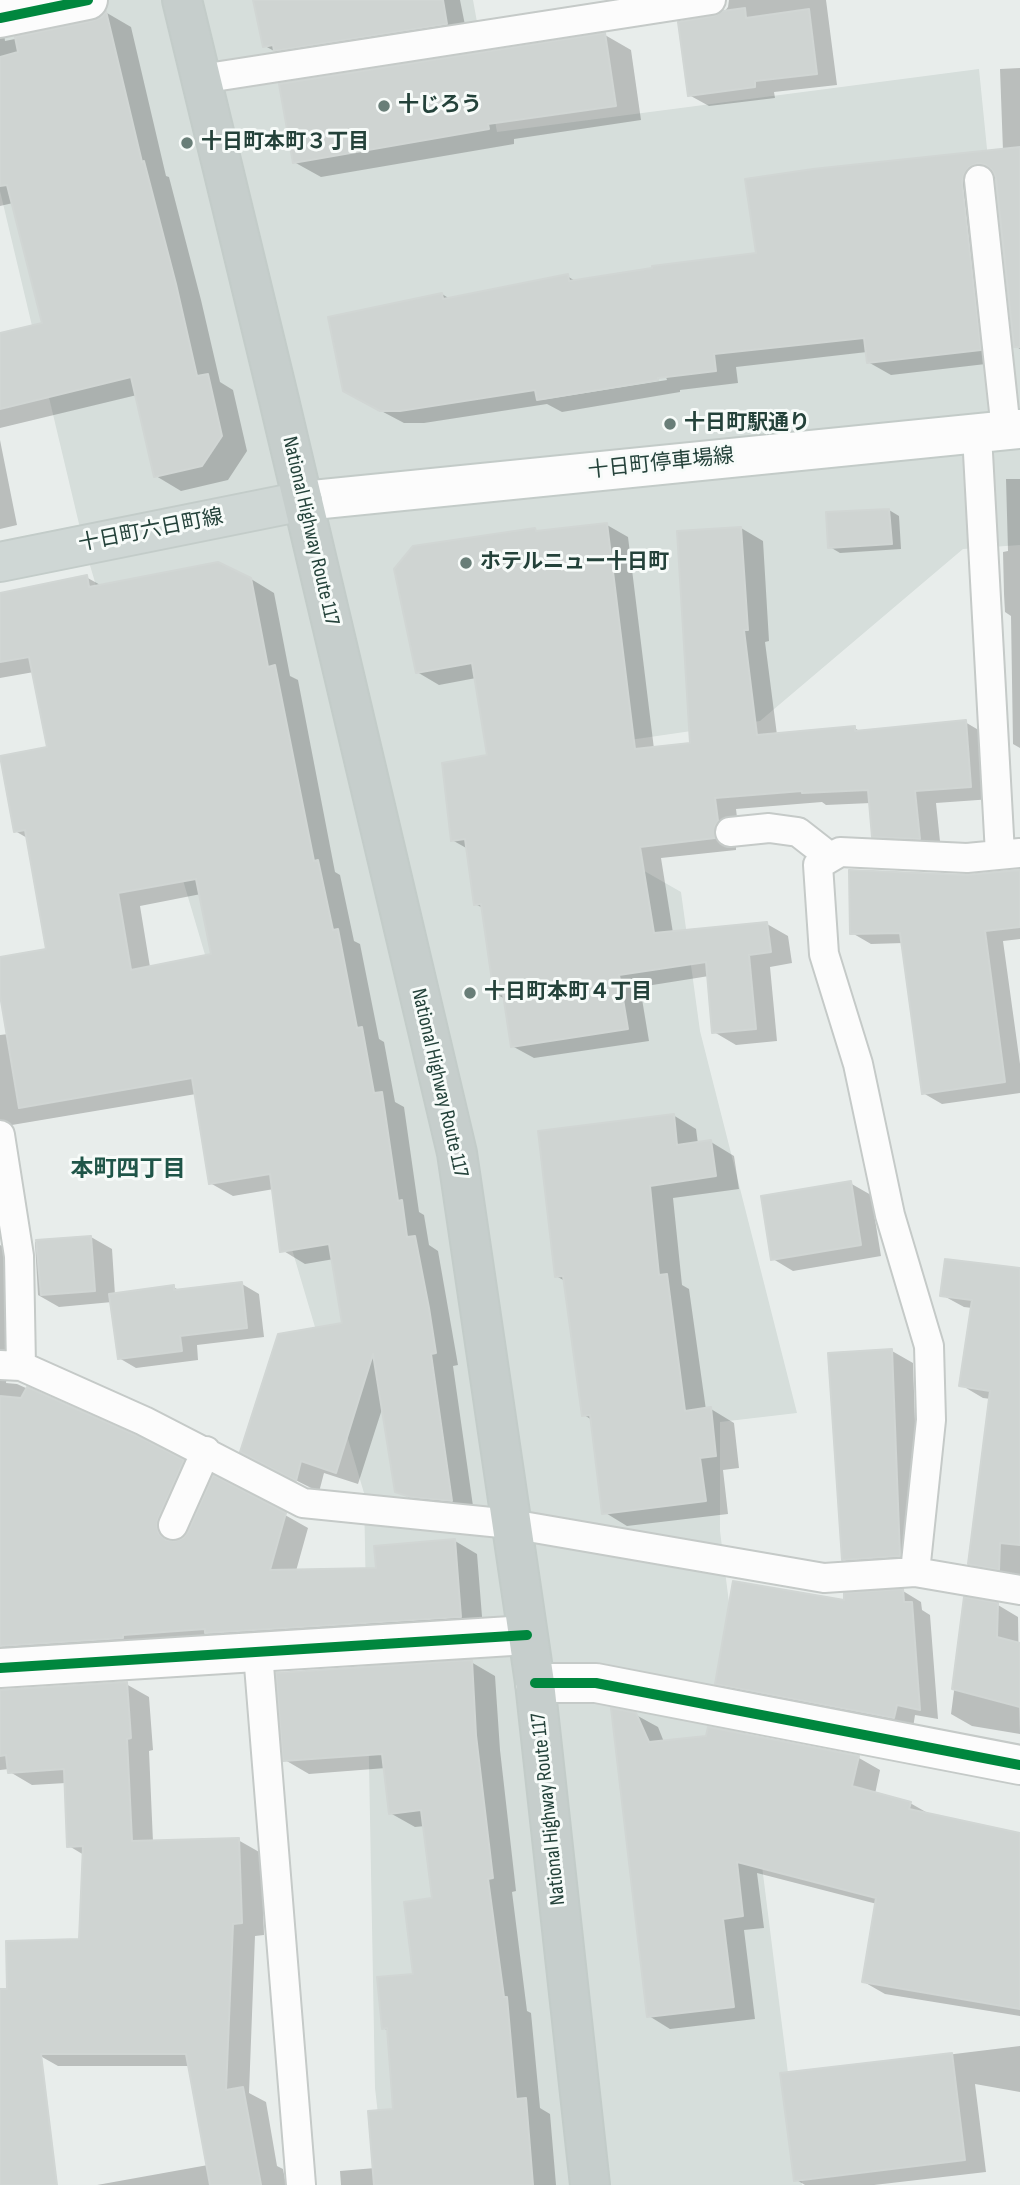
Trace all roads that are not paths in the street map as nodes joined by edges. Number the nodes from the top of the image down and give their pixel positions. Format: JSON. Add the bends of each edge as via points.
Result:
{"nodes":[{"id":1,"x":88,"y":0,"type":"edge"},
{"id":2,"x":182,"y":0,"type":"edge"},
{"id":3,"x":711,"y":0,"type":"edge"},
{"id":4,"x":0,"y":18,"type":"edge"},
{"id":5,"x":201,"y":79,"type":"junction"},
{"id":6,"x":979,"y":180,"type":"dead end"},
{"id":7,"x":1001,"y":431,"type":"edge"},
{"id":8,"x":303,"y":501,"type":"junction"},
{"id":9,"x":0,"y":562,"type":"edge"},
{"id":10,"x":730,"y":832,"type":"dead end"},
{"id":11,"x":1010,"y":854,"type":"edge"},
{"id":12,"x":830,"y":858,"type":"junction"},
{"id":13,"x":0,"y":1135,"type":"edge"},
{"id":14,"x":10,"y":1365,"type":"edge"},
{"id":15,"x":206,"y":1451,"type":"junction"},
{"id":16,"x":512,"y":1524,"type":"junction"},
{"id":17,"x":173,"y":1525,"type":"dead end"},
{"id":18,"x":915,"y":1572,"type":"junction"},
{"id":19,"x":1020,"y":1590,"type":"edge"},
{"id":20,"x":527,"y":1635,"type":"junction"},
{"id":21,"x":258,"y":1653,"type":"junction"},
{"id":22,"x":0,"y":1668,"type":"edge"},
{"id":23,"x":535,"y":1683,"type":"junction"},
{"id":24,"x":1020,"y":1765,"type":"edge"},
{"id":25,"x":300,"y":2185,"type":"edge"},
{"id":26,"x":590,"y":2185,"type":"edge"}],
"edges":[{"from":1,"to":4,"type":"street"},
{"from":2,"to":5,"type":"highway","name":"National Highway Route 117"},
{"from":3,"to":5,"type":"lane"},
{"from":5,"to":8,"type":"highway","name":"National Highway Route 117"},
{"from":6,"to":7,"type":"lane"},
{"from":7,"to":8,"type":"street","name":"十日町停車場線"},
{"from":7,"to":11,"type":"lane"},
{"from":8,"to":9,"type":"main road","name":"十日町六日町線"},
{"from":8,"to":16,"type":"highway","name":"National Highway Route 117","via":[[457,1153]]},
{"from":10,"to":12,"type":"lane","via":[[769,828],[799,832]]},
{"from":11,"to":12,"type":"lane","via":[[967,858],[841,852]]},
{"from":12,"to":18,"type":"lane","via":[[818,865],[824,954],[858,1064],[890,1215],[929,1346],[931,1420]]},
{"from":13,"to":14,"type":"lane","via":[[19,1256]]},
{"from":14,"to":15,"type":"lane"},
{"from":15,"to":16,"type":"lane","via":[[303,1503]]},
{"from":15,"to":17,"type":"lane"},
{"from":16,"to":18,"type":"lane","via":[[824,1578]]},
{"from":16,"to":20,"type":"highway","name":"National Highway Route 117"},
{"from":18,"to":19,"type":"lane"},
{"from":20,"to":21,"type":"street"},
{"from":20,"to":23,"type":"highway","name":"National Highway Route 117"},
{"from":21,"to":22,"type":"street"},
{"from":21,"to":25,"type":"lane"},
{"from":23,"to":24,"type":"street","via":[[596,1683]]},
{"from":23,"to":26,"type":"highway","name":"National Highway Route 117"}]}
